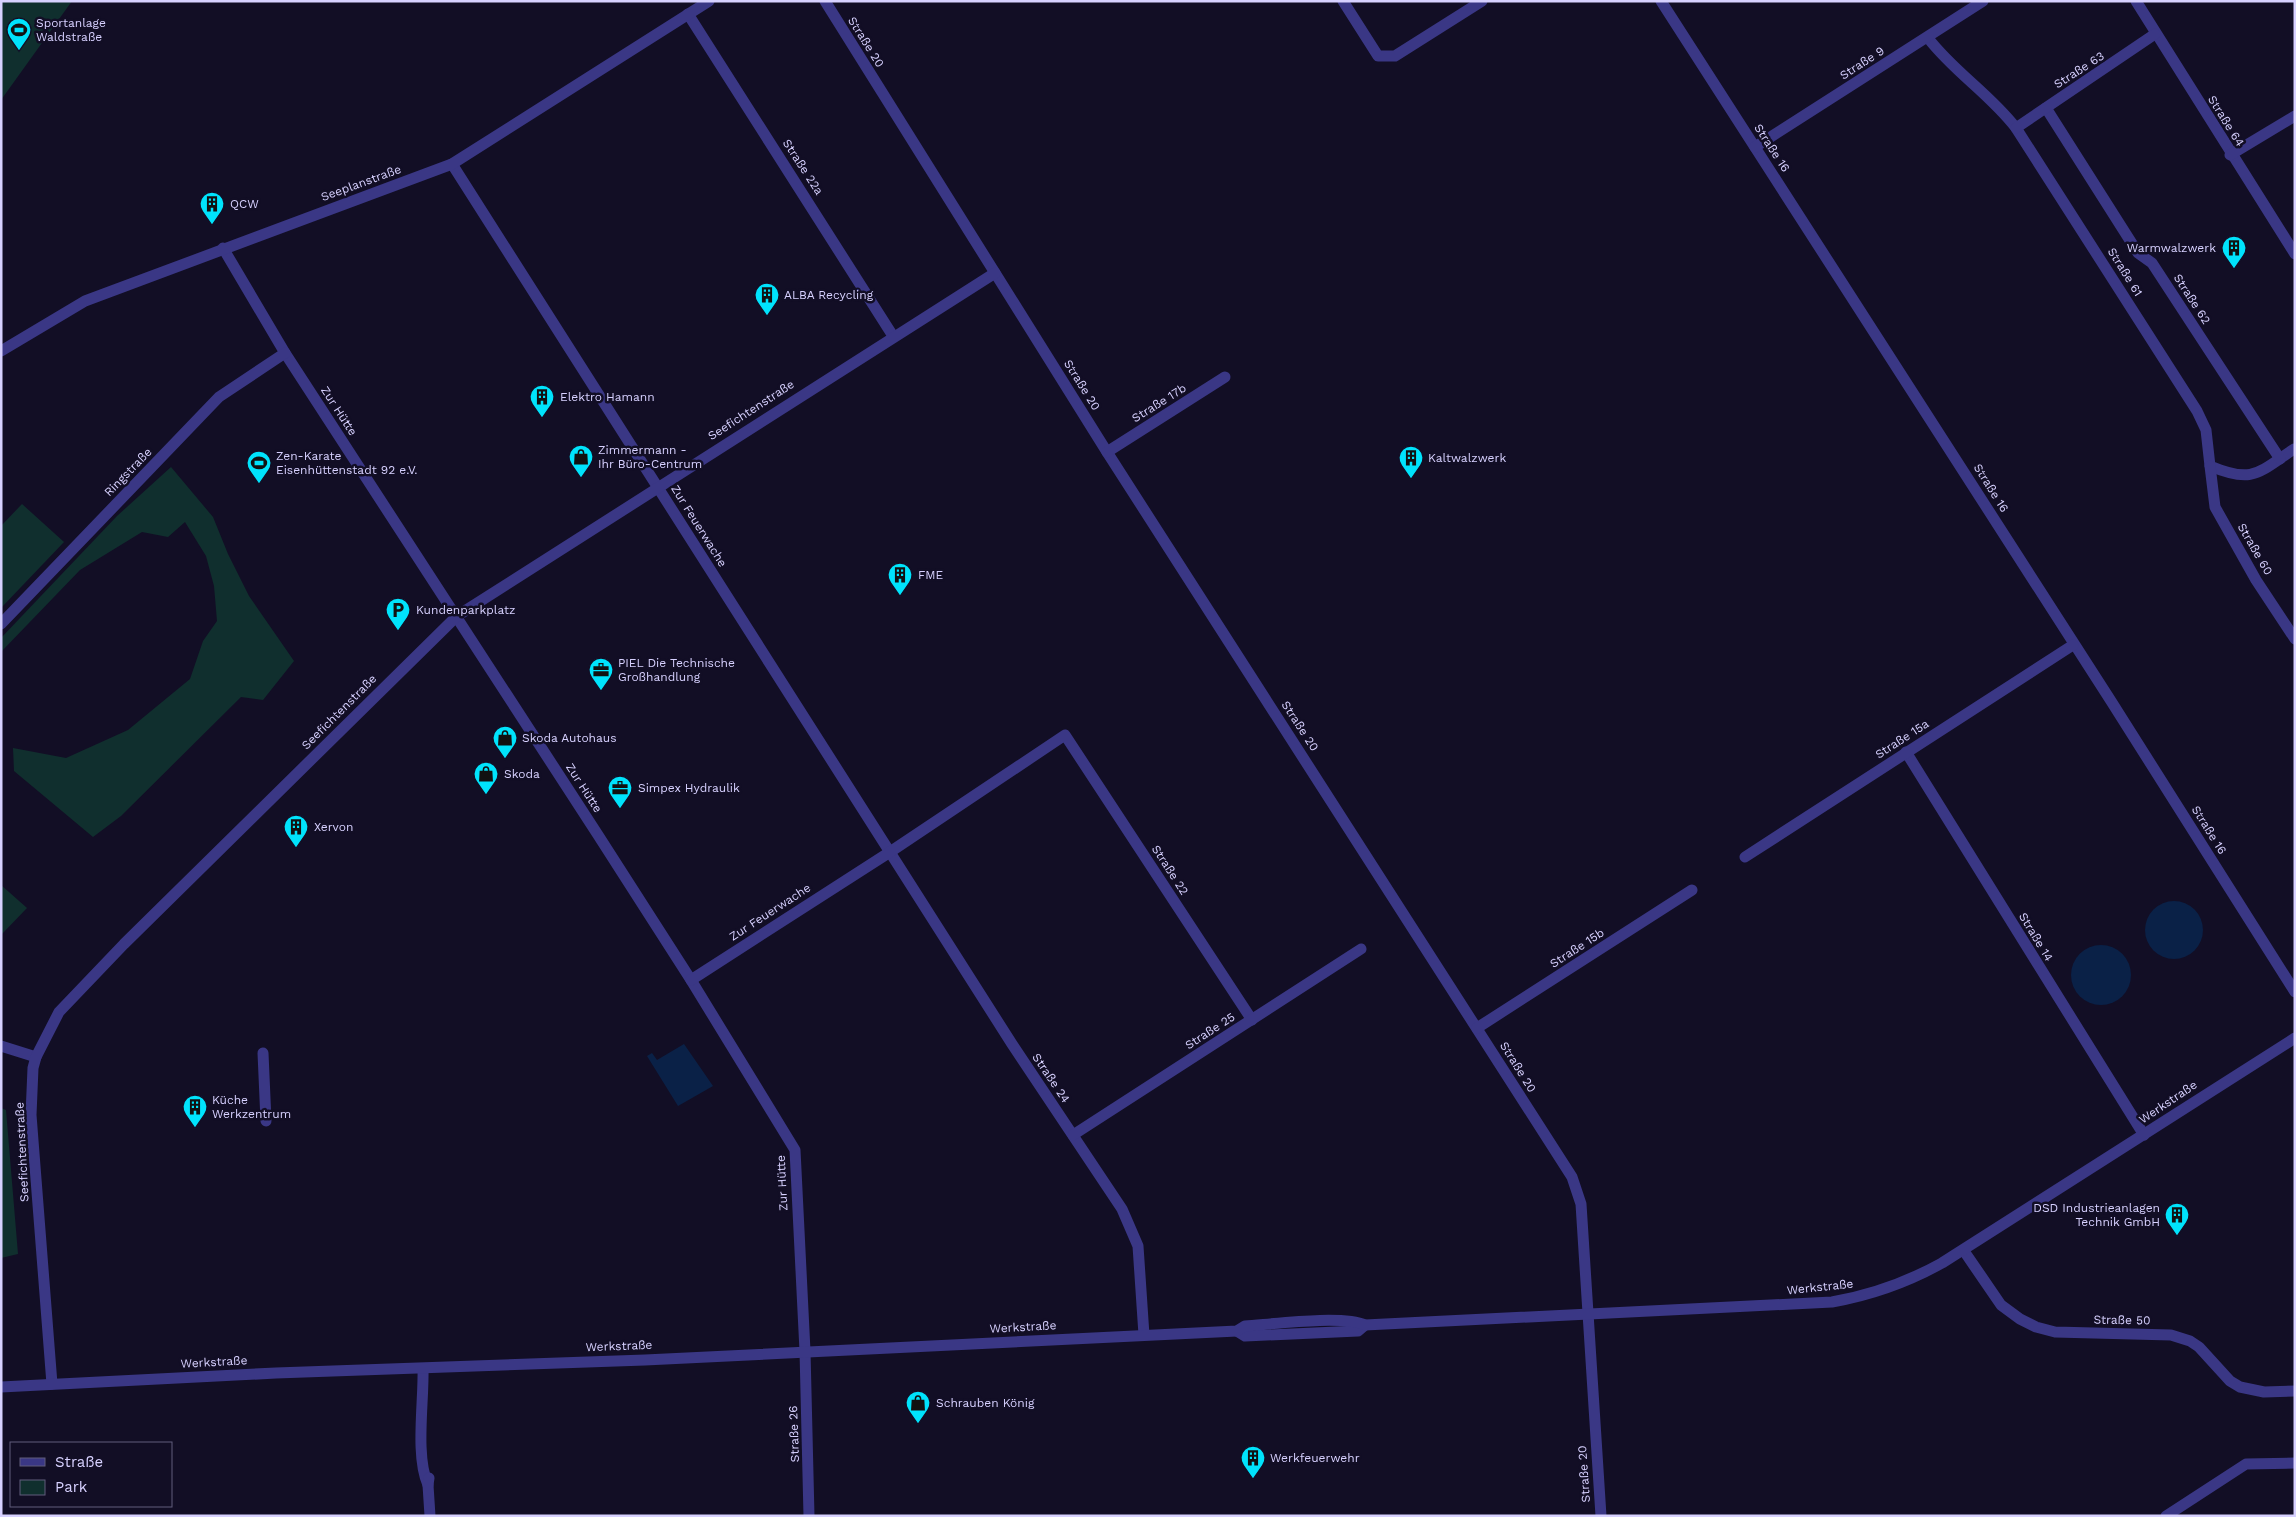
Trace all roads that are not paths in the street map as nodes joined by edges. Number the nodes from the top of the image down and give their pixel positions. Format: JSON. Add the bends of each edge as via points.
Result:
{"nodes":[{"id":1,"x":709,"y":1,"type":"edge"},
{"id":2,"x":824,"y":1,"type":"edge"},
{"id":3,"x":1343,"y":1,"type":"edge"},
{"id":4,"x":1482,"y":1,"type":"edge"},
{"id":5,"x":1661,"y":1,"type":"edge"},
{"id":6,"x":1983,"y":1,"type":"edge"},
{"id":7,"x":2136,"y":1,"type":"edge"},
{"id":8,"x":688,"y":14,"type":"junction"},
{"id":9,"x":2155,"y":34,"type":"junction"},
{"id":10,"x":1928,"y":38,"type":"junction"},
{"id":11,"x":2046,"y":108,"type":"junction"},
{"id":12,"x":2295,"y":116,"type":"edge"},
{"id":13,"x":2016,"y":128,"type":"junction"},
{"id":14,"x":1755,"y":147,"type":"junction"},
{"id":15,"x":2230,"y":155,"type":"junction"},
{"id":16,"x":452,"y":164,"type":"junction"},
{"id":17,"x":223,"y":248,"type":"junction"},
{"id":18,"x":2295,"y":254,"type":"edge"},
{"id":19,"x":994,"y":273,"type":"junction"},
{"id":20,"x":893,"y":336,"type":"junction"},
{"id":21,"x":1,"y":351,"type":"edge"},
{"id":22,"x":285,"y":353,"type":"junction"},
{"id":23,"x":1225,"y":377,"type":"dead end"},
{"id":24,"x":2294,"y":449,"type":"edge"},
{"id":25,"x":1107,"y":452,"type":"junction"},
{"id":26,"x":2280,"y":459,"type":"junction"},
{"id":27,"x":2210,"y":466,"type":"junction"},
{"id":28,"x":658,"y":488,"type":"junction"},
{"id":29,"x":457,"y":616,"type":"junction"},
{"id":30,"x":1,"y":624,"type":"edge"},
{"id":31,"x":2295,"y":639,"type":"edge"},
{"id":32,"x":2074,"y":645,"type":"junction"},
{"id":33,"x":1065,"y":735,"type":"joint"},
{"id":34,"x":1906,"y":752,"type":"junction"},
{"id":35,"x":890,"y":852,"type":"junction"},
{"id":36,"x":1745,"y":857,"type":"dead end"},
{"id":37,"x":1692,"y":890,"type":"dead end"},
{"id":38,"x":1361,"y":948,"type":"dead end"},
{"id":39,"x":691,"y":980,"type":"junction"},
{"id":40,"x":2295,"y":992,"type":"edge"},
{"id":41,"x":1252,"y":1020,"type":"junction"},
{"id":42,"x":1477,"y":1028,"type":"junction"},
{"id":43,"x":2295,"y":1038,"type":"edge"},
{"id":44,"x":1,"y":1046,"type":"edge"},
{"id":45,"x":264,"y":1054,"type":"dead end"},
{"id":46,"x":36,"y":1057,"type":"junction"},
{"id":47,"x":266,"y":1121,"type":"dead end"},
{"id":48,"x":1073,"y":1135,"type":"junction"},
{"id":49,"x":2144,"y":1135,"type":"junction"},
{"id":50,"x":1964,"y":1250,"type":"junction"},
{"id":51,"x":1588,"y":1313,"type":"junction"},
{"id":52,"x":1144,"y":1335,"type":"junction"},
{"id":53,"x":805,"y":1351,"type":"junction"},
{"id":54,"x":423,"y":1369,"type":"junction"},
{"id":55,"x":52,"y":1384,"type":"junction"},
{"id":56,"x":1,"y":1387,"type":"edge"},
{"id":57,"x":2295,"y":1391,"type":"edge"},
{"id":58,"x":2295,"y":1462,"type":"edge"},
{"id":59,"x":430,"y":1516,"type":"edge"},
{"id":60,"x":809,"y":1516,"type":"edge"},
{"id":61,"x":1594,"y":1516,"type":"edge"},
{"id":62,"x":1601,"y":1516,"type":"edge"},
{"id":63,"x":2166,"y":1516,"type":"edge"}],
"edges":[{"from":1,"to":8,"type":"street","name":"Seeplanstraße"},
{"from":2,"to":19,"type":"street","name":"Straße 20"},
{"from":3,"to":4,"type":"street","via":[[1378,56],[1387,57],[1395,56]]},
{"from":5,"to":14,"type":"street","name":"Straße 16"},
{"from":6,"to":10,"type":"street","name":"Straße 9"},
{"from":7,"to":9,"type":"street","name":"Straße 64"},
{"from":8,"to":16,"type":"street","name":"Seeplanstraße"},
{"from":8,"to":20,"type":"street","name":"Straße 22a"},
{"from":9,"to":11,"type":"street","name":"Straße 63"},
{"from":9,"to":15,"type":"street","name":"Straße 64"},
{"from":10,"to":13,"type":"street","name":"Straße 61","via":[[1967,80],[2001,108]]},
{"from":10,"to":14,"type":"street","name":"Straße 9"},
{"from":11,"to":13,"type":"street","name":"Straße 63"},
{"from":11,"to":26,"type":"street","name":"Straße 62","via":[[2138,254],[2152,263]]},
{"from":12,"to":15,"type":"street"},
{"from":13,"to":27,"type":"street","name":"Straße 61","via":[[2197,411],[2206,430]]},
{"from":14,"to":32,"type":"street","name":"Straße 16"},
{"from":15,"to":18,"type":"street","name":"Straße 64"},
{"from":16,"to":17,"type":"street","name":"Seeplanstraße"},
{"from":16,"to":28,"type":"street","name":"Zur Feuerwache"},
{"from":17,"to":21,"type":"street","name":"Seeplanstraße","via":[[85,301]]},
{"from":17,"to":22,"type":"street","name":"Zur Hütte"},
{"from":19,"to":20,"type":"street","name":"Seefichtenstraße"},
{"from":19,"to":25,"type":"street","name":"Straße 20"},
{"from":20,"to":28,"type":"street","name":"Seefichtenstraße"},
{"from":22,"to":29,"type":"street","name":"Zur Hütte"},
{"from":22,"to":30,"type":"street","name":"Ringstraße","via":[[219,397]]},
{"from":23,"to":25,"type":"street","name":"Straße 17b"},
{"from":24,"to":26,"type":"street"},
{"from":25,"to":42,"type":"street","name":"Straße 20"},
{"from":26,"to":27,"type":"street","via":[[2255,475],[2232,475]]},
{"from":27,"to":31,"type":"street","name":"Straße 60","via":[[2214,507]]},
{"from":28,"to":29,"type":"street","name":"Seefichtenstraße"},
{"from":28,"to":35,"type":"street","name":"Zur Feuerwache"},
{"from":29,"to":39,"type":"street","name":"Zur Hütte"},
{"from":29,"to":46,"type":"street","name":"Seefichtenstraße","via":[[59,1012]]},
{"from":32,"to":34,"type":"street","name":"Straße 15a"},
{"from":32,"to":40,"type":"street","name":"Straße 16"},
{"from":33,"to":35,"type":"street","name":"Zur Feuerwache"},
{"from":33,"to":41,"type":"street","name":"Straße 22"},
{"from":34,"to":36,"type":"street","name":"Straße 15a"},
{"from":34,"to":49,"type":"street","name":"Straße 14"},
{"from":35,"to":39,"type":"street","name":"Zur Feuerwache"},
{"from":35,"to":48,"type":"street","name":"Straße 24"},
{"from":37,"to":42,"type":"street","name":"Straße 15b"},
{"from":38,"to":41,"type":"street","name":"Straße 25"},
{"from":39,"to":53,"type":"street","name":"Zur Hütte","via":[[795,1150]]},
{"from":41,"to":48,"type":"street","name":"Straße 25"},
{"from":42,"to":51,"type":"street","name":"Straße 20","via":[[1572,1177],[1581,1204]]},
{"from":43,"to":49,"type":"street","name":"Werkstraße"},
{"from":44,"to":46,"type":"street"},
{"from":45,"to":47,"type":"street"},
{"from":46,"to":55,"type":"street","name":"Seefichtenstraße","via":[[31,1114]]},
{"from":48,"to":52,"type":"street","name":"Straße 24","via":[[1122,1209],[1138,1246]]},
{"from":49,"to":50,"type":"street","name":"Werkstraße"},
{"from":50,"to":51,"type":"street","name":"Werkstraße","via":[[1902,1284],[1858,1298],[1674,1311]]},
{"from":50,"to":57,"type":"street","name":"Straße 50","via":[[2001,1305],[2036,1327],[2055,1332],[2171,1335],[2199,1346],[2230,1381],[2240,1387],[2264,1392]]},
{"from":51,"to":52,"type":"street","name":"Werkstraße","via":[[1366,1325],[1318,1322],[1245,1326],[1237,1331]]},
{"from":51,"to":62,"type":"street","name":"Straße 20"},
{"from":52,"to":53,"type":"street","name":"Werkstraße"},
{"from":53,"to":54,"type":"street","name":"Werkstraße"},
{"from":53,"to":60,"type":"street","name":"Straße 26"},
{"from":54,"to":55,"type":"street","name":"Werkstraße"},
{"from":54,"to":59,"type":"street","via":[[422,1443]]},
{"from":55,"to":56,"type":"street","name":"Werkstraße"},
{"from":58,"to":63,"type":"street","via":[[2246,1464]]},
{"from":61,"to":62,"type":"street","name":"Straße 20"}]}
